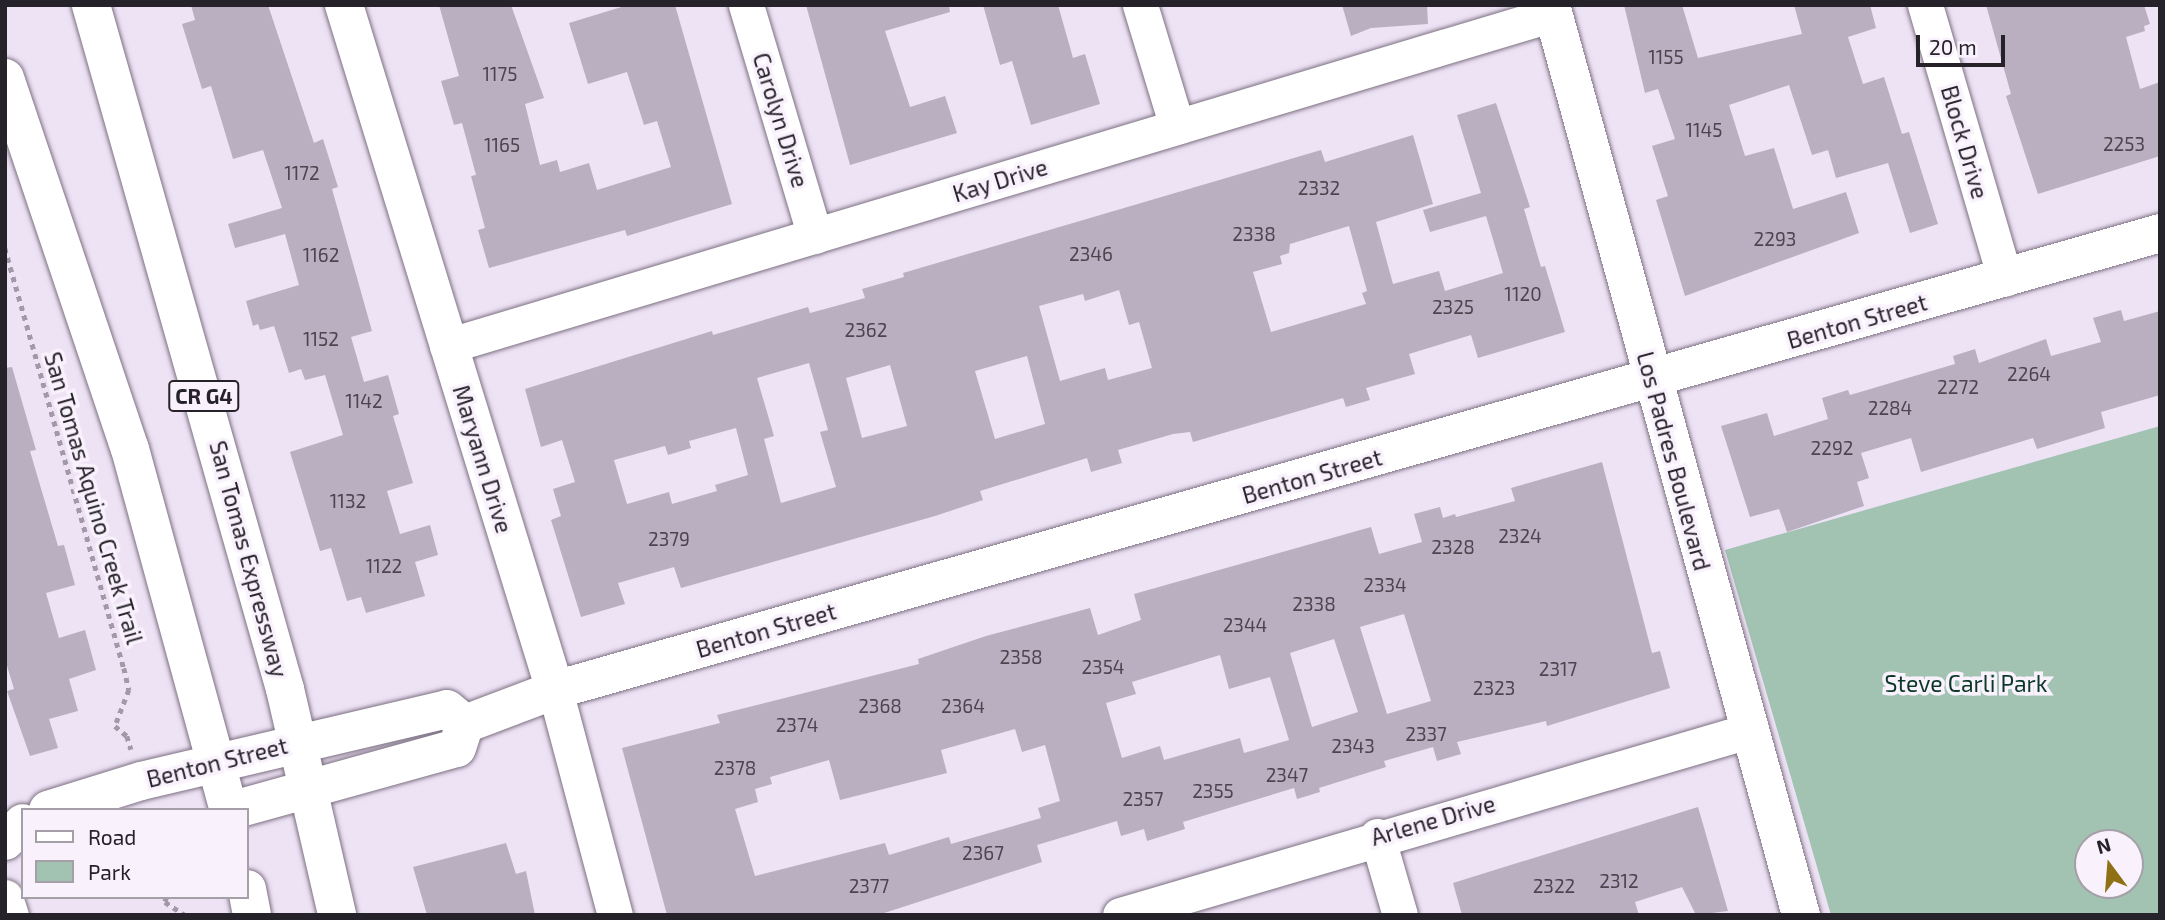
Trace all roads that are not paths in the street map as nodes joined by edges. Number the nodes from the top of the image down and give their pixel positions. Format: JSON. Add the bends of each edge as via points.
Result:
{"nodes":[{"id":1,"x":91,"y":5,"type":"edge"},
{"id":2,"x":344,"y":5,"type":"edge"},
{"id":3,"x":746,"y":5,"type":"edge"},
{"id":4,"x":1140,"y":5,"type":"edge"},
{"id":5,"x":1926,"y":5,"type":"edge"},
{"id":6,"x":1552,"y":10,"type":"edge"},
{"id":7,"x":5,"y":78,"type":"edge"},
{"id":8,"x":1177,"y":127,"type":"junction"},
{"id":9,"x":2160,"y":233,"type":"edge"},
{"id":10,"x":815,"y":236,"type":"junction"},
{"id":11,"x":2005,"y":279,"type":"junction"},
{"id":12,"x":447,"y":346,"type":"junction"},
{"id":13,"x":1651,"y":380,"type":"junction"},
{"id":14,"x":555,"y":690,"type":"junction"},
{"id":15,"x":465,"y":724,"type":"junction"},
{"id":16,"x":1748,"y":731,"type":"junction"},
{"id":17,"x":299,"y":743,"type":"junction"},
{"id":18,"x":217,"y":762,"type":"junction"},
{"id":19,"x":310,"y":789,"type":"junction"},
{"id":20,"x":55,"y":808,"type":"edge"},
{"id":21,"x":230,"y":808,"type":"edge"},
{"id":22,"x":239,"y":808,"type":"edge"},
{"id":23,"x":21,"y":825,"type":"edge"},
{"id":24,"x":1377,"y":836,"type":"junction"},
{"id":25,"x":5,"y":841,"type":"edge"},
{"id":26,"x":248,"y":894,"type":"edge"},
{"id":27,"x":5,"y":897,"type":"edge"},
{"id":28,"x":11,"y":915,"type":"edge"},
{"id":29,"x":252,"y":915,"type":"edge"},
{"id":30,"x":337,"y":915,"type":"edge"},
{"id":31,"x":615,"y":915,"type":"edge"},
{"id":32,"x":1120,"y":915,"type":"edge"},
{"id":33,"x":1400,"y":915,"type":"edge"},
{"id":34,"x":1801,"y":915,"type":"edge"}],
"edges":[{"from":1,"to":17,"type":"main road","name":"San Tomas Expressway","number":"CR G4"},
{"from":2,"to":12,"type":"main road","name":"Maryann Drive"},
{"from":3,"to":10,"type":"street","name":"Carolyn Drive"},
{"from":4,"to":8,"type":"street"},
{"from":5,"to":11,"type":"street","name":"Block Drive"},
{"from":6,"to":8,"type":"street","name":"Kay Drive"},
{"from":6,"to":13,"type":"main road","name":"Los Padres Boulevard"},
{"from":7,"to":18,"type":"main road","via":[[130,449]]},
{"from":8,"to":10,"type":"street","name":"Kay Drive"},
{"from":9,"to":11,"type":"main road","name":"Benton Street"},
{"from":10,"to":12,"type":"street","name":"Kay Drive"},
{"from":11,"to":13,"type":"main road","name":"Benton Street"},
{"from":12,"to":14,"type":"main road","name":"Maryann Drive"},
{"from":13,"to":14,"type":"main road","name":"Benton Street"},
{"from":13,"to":16,"type":"main road","name":"Los Padres Boulevard"},
{"from":14,"to":15,"type":"main road","name":"Benton Street"},
{"from":14,"to":31,"type":"street","name":"Maryann Drive"},
{"from":15,"to":17,"type":"main road","name":"Benton Street","via":[[447,709]]},
{"from":15,"to":19,"type":"main road","via":[[457,748]]},
{"from":16,"to":24,"type":"street","name":"Arlene Drive"},
{"from":16,"to":34,"type":"main road","name":"Los Padres Boulevard"},
{"from":17,"to":18,"type":"main road","name":"Benton Street"},
{"from":17,"to":19,"type":"main road","name":"San Tomas Expressway","number":"CR G4"},
{"from":18,"to":20,"type":"main road","name":"Benton Street"},
{"from":18,"to":21,"type":"main road"},
{"from":19,"to":22,"type":"main road"},
{"from":19,"to":30,"type":"main road","name":"San Tomas Expressway","number":"CR G4"},
{"from":23,"to":25,"type":"main road"},
{"from":24,"to":32,"type":"street","name":"Arlene Drive"},
{"from":24,"to":33,"type":"street"},
{"from":26,"to":29,"type":"main road"},
{"from":27,"to":28,"type":"street"}]}
